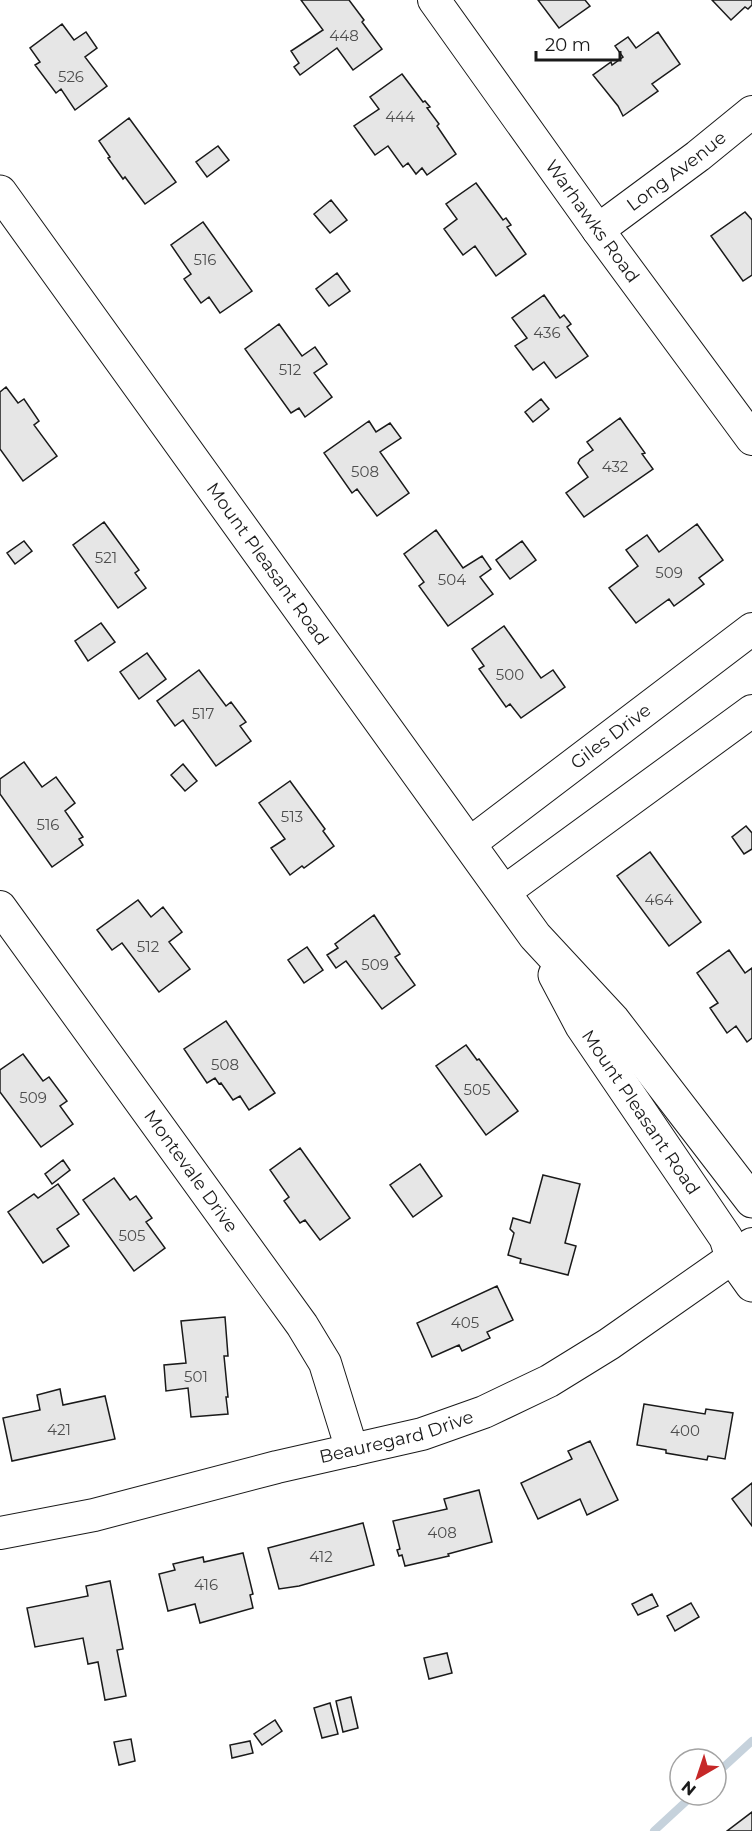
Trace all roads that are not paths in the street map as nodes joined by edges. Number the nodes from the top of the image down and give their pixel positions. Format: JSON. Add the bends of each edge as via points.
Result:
{"nodes":[{"id":1,"x":434,"y":0,"type":"edge"},
{"id":2,"x":752,"y":112,"type":"edge"},
{"id":3,"x":0,"y":192,"type":"edge"},
{"id":4,"x":598,"y":230,"type":"junction"},
{"id":5,"x":752,"y":439,"type":"edge"},
{"id":6,"x":752,"y":629,"type":"edge"},
{"id":7,"x":752,"y":711,"type":"edge"},
{"id":8,"x":469,"y":844,"type":"junction"},
{"id":9,"x":504,"y":892,"type":"junction"},
{"id":10,"x":0,"y":907,"type":"edge"},
{"id":11,"x":535,"y":936,"type":"junction"},
{"id":12,"x":752,"y":1201,"type":"edge"},
{"id":13,"x":742,"y":1251,"type":"edge"},
{"id":14,"x":752,"y":1285,"type":"edge"},
{"id":15,"x":352,"y":1450,"type":"junction"},
{"id":16,"x":0,"y":1533,"type":"edge"}],
"edges":[{"from":1,"to":4,"type":"street","name":"Warhawks Road"},
{"from":2,"to":4,"type":"street","name":"Long Avenue"},
{"from":3,"to":8,"type":"highway","name":"Mount Pleasant Road"},
{"from":4,"to":5,"type":"street","name":"Warhawks Road"},
{"from":6,"to":8,"type":"street","name":"Giles Drive"},
{"from":7,"to":9,"type":"street"},
{"from":8,"to":9,"type":"highway","name":"Mount Pleasant Road"},
{"from":9,"to":11,"type":"highway","name":"Mount Pleasant Road"},
{"from":10,"to":15,"type":"street","name":"Montevale Drive","via":[[302,1325],[325,1364]]},
{"from":11,"to":12,"type":"highway","name":"Mount Pleasant Road","via":[[613,1020]]},
{"from":11,"to":13,"type":"highway","name":"Mount Pleasant Road","via":[[582,1026],[726,1238]]},
{"from":13,"to":14,"type":"highway","name":"Mount Pleasant Road"},
{"from":13,"to":15,"type":"street","name":"Beauregard Drive","via":[[549,1381],[484,1412],[422,1434]]},
{"from":15,"to":16,"type":"street","name":"Beauregard Drive","via":[[94,1515]]}]}
